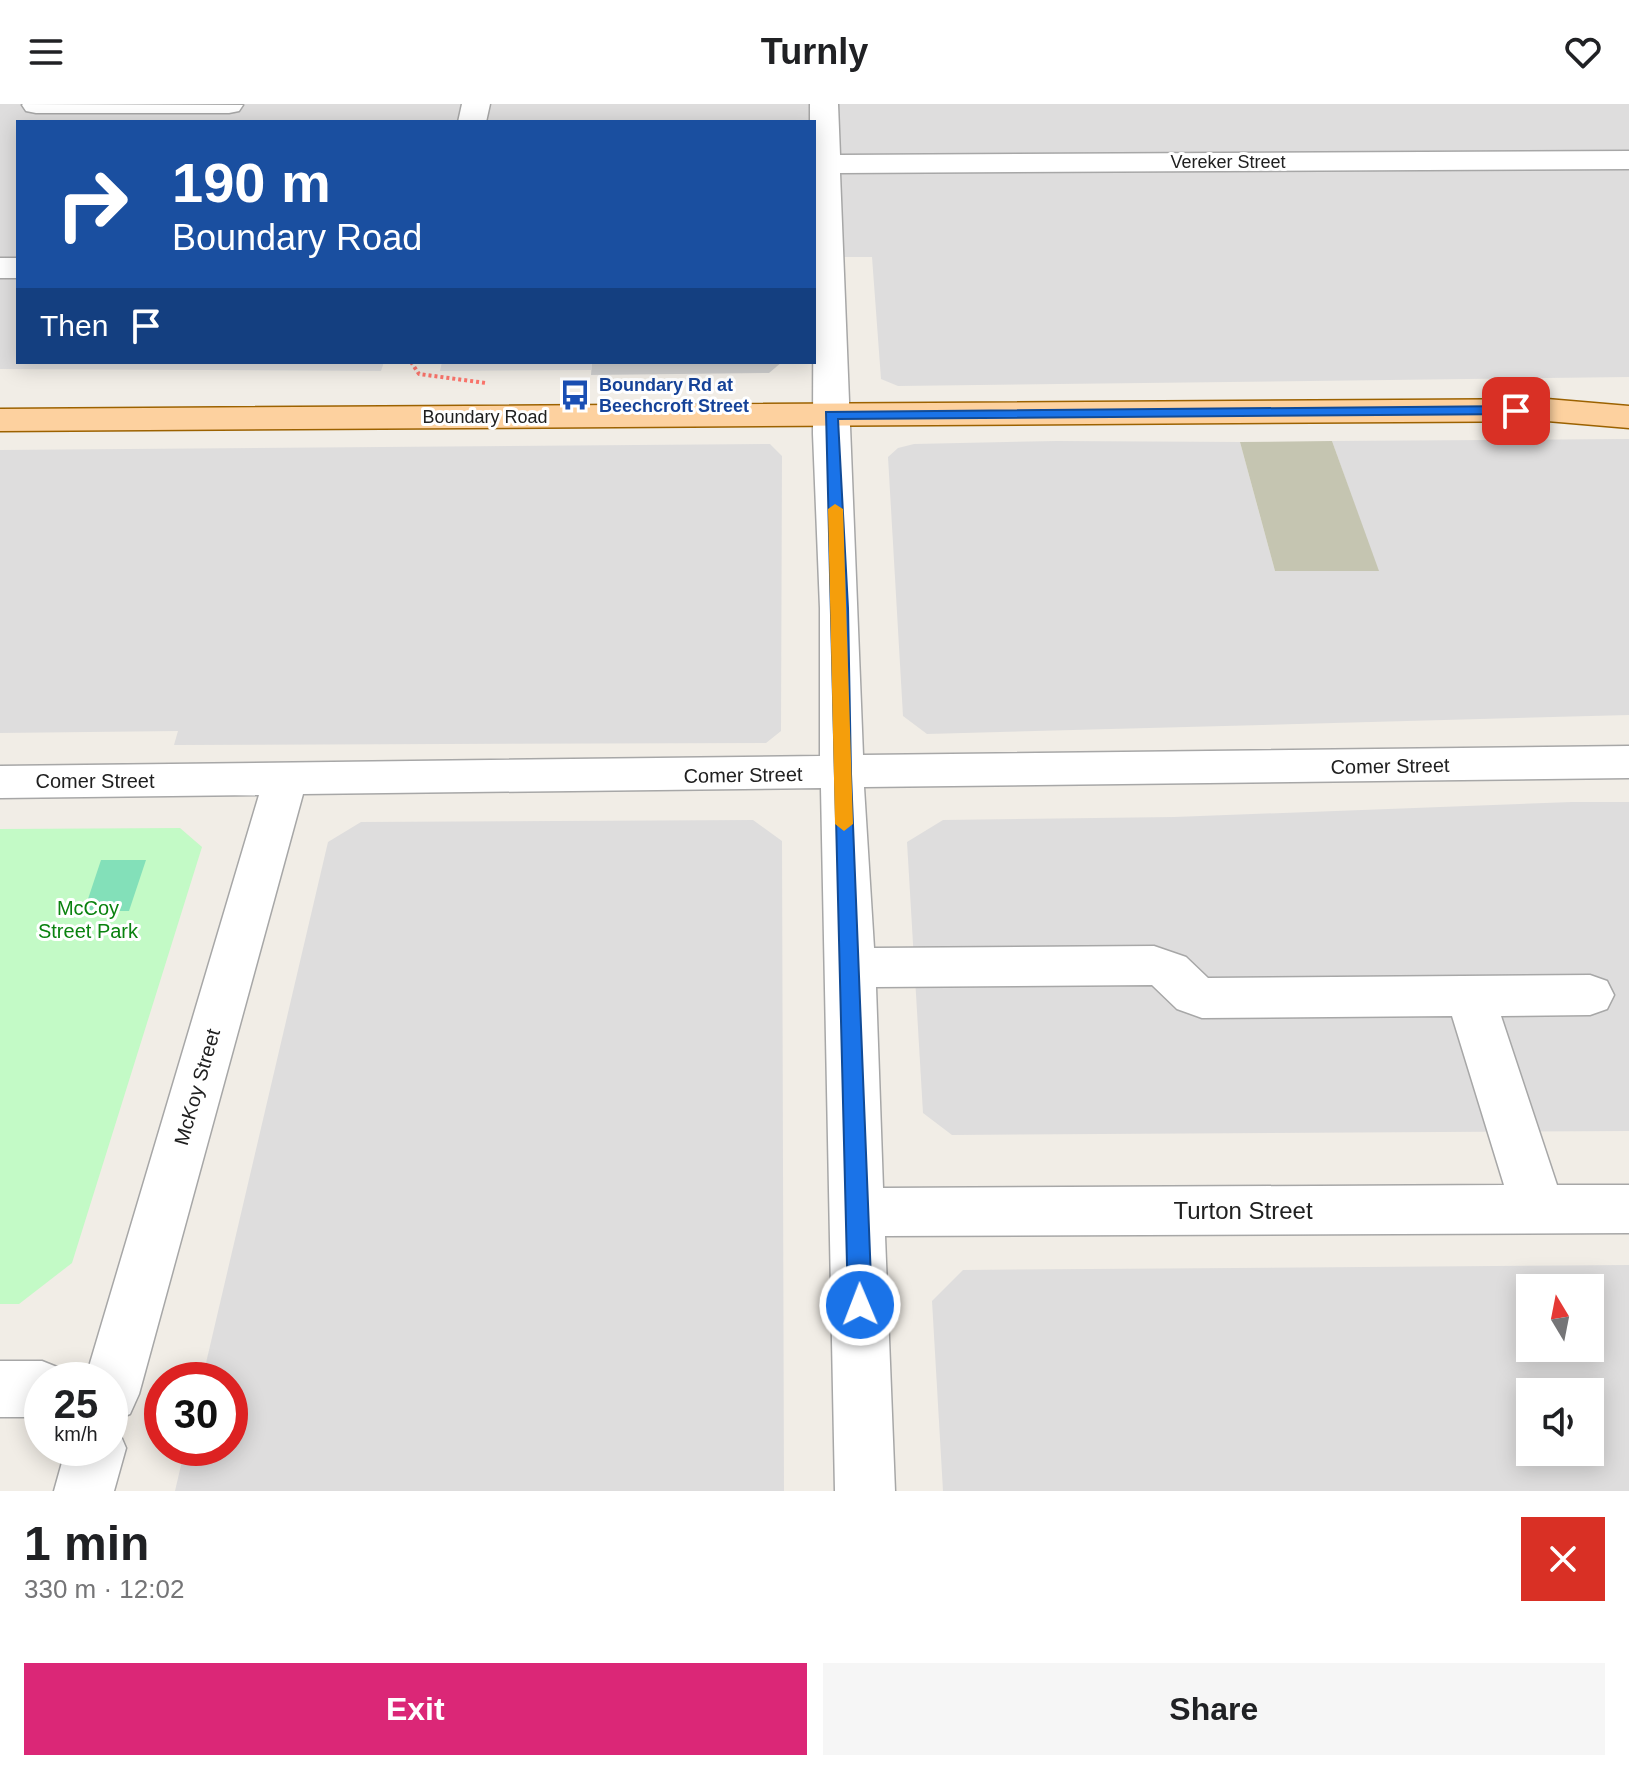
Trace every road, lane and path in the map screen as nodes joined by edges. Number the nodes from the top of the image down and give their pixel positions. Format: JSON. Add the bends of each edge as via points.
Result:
{"nodes":[{"id":1,"x":169,"y":104,"type":"edge"},
{"id":2,"x":824,"y":104,"type":"edge"},
{"id":3,"x":36,"y":105,"type":"edge"},
{"id":4,"x":229,"y":105,"type":"edge"},
{"id":5,"x":1629,"y":160,"type":"edge"},
{"id":6,"x":827,"y":164,"type":"junction"},
{"id":7,"x":1629,"y":401,"type":"edge"},
{"id":8,"x":1547,"y":410,"type":"junction"},
{"id":9,"x":831,"y":415,"type":"junction"},
{"id":10,"x":1629,"y":417,"type":"edge"},
{"id":11,"x":0,"y":420,"type":"edge"},
{"id":12,"x":1629,"y":762,"type":"edge"},
{"id":13,"x":842,"y":774,"type":"junction"},
{"id":14,"x":285,"y":780,"type":"junction"},
{"id":15,"x":0,"y":782,"type":"edge"},
{"id":16,"x":851,"y":968,"type":"junction"},
{"id":17,"x":1590,"y":995,"type":"dead end"},
{"id":18,"x":1470,"y":996,"type":"junction"},
{"id":19,"x":1629,"y":1209,"type":"edge"},
{"id":20,"x":1538,"y":1210,"type":"junction"},
{"id":21,"x":858,"y":1212,"type":"junction"},
{"id":22,"x":118,"y":1362,"type":"edge"},
{"id":23,"x":0,"y":1389,"type":"edge"},
{"id":24,"x":24,"y":1389,"type":"edge"},
{"id":25,"x":91,"y":1466,"type":"edge"},
{"id":26,"x":84,"y":1491,"type":"edge"},
{"id":27,"x":865,"y":1491,"type":"edge"}],
"edges":[{"from":1,"to":3,"type":"street"},
{"from":1,"to":4,"type":"street"},
{"from":2,"to":6,"type":"street"},
{"from":5,"to":6,"type":"street","name":"Vereker Street"},
{"from":6,"to":9,"type":"street"},
{"from":7,"to":8,"type":"main road"},
{"from":8,"to":9,"type":"main road","name":"Boundary Road"},
{"from":8,"to":10,"type":"main road"},
{"from":9,"to":11,"type":"main road","name":"Boundary Road"},
{"from":9,"to":13,"type":"street"},
{"from":12,"to":13,"type":"street","name":"Comer Street"},
{"from":13,"to":14,"type":"street","name":"Comer Street"},
{"from":13,"to":16,"type":"street"},
{"from":14,"to":15,"type":"street","name":"Comer Street"},
{"from":14,"to":22,"type":"street","name":"McKoy Street"},
{"from":16,"to":18,"type":"street","via":[[1154,965],[1175,972],[1202,998]]},
{"from":16,"to":21,"type":"street"},
{"from":17,"to":18,"type":"street"},
{"from":18,"to":20,"type":"street"},
{"from":19,"to":20,"type":"street","name":"Turton Street"},
{"from":20,"to":21,"type":"street","name":"Turton Street"},
{"from":21,"to":27,"type":"street"},
{"from":23,"to":24,"type":"street"},
{"from":25,"to":26,"type":"street"}]}
